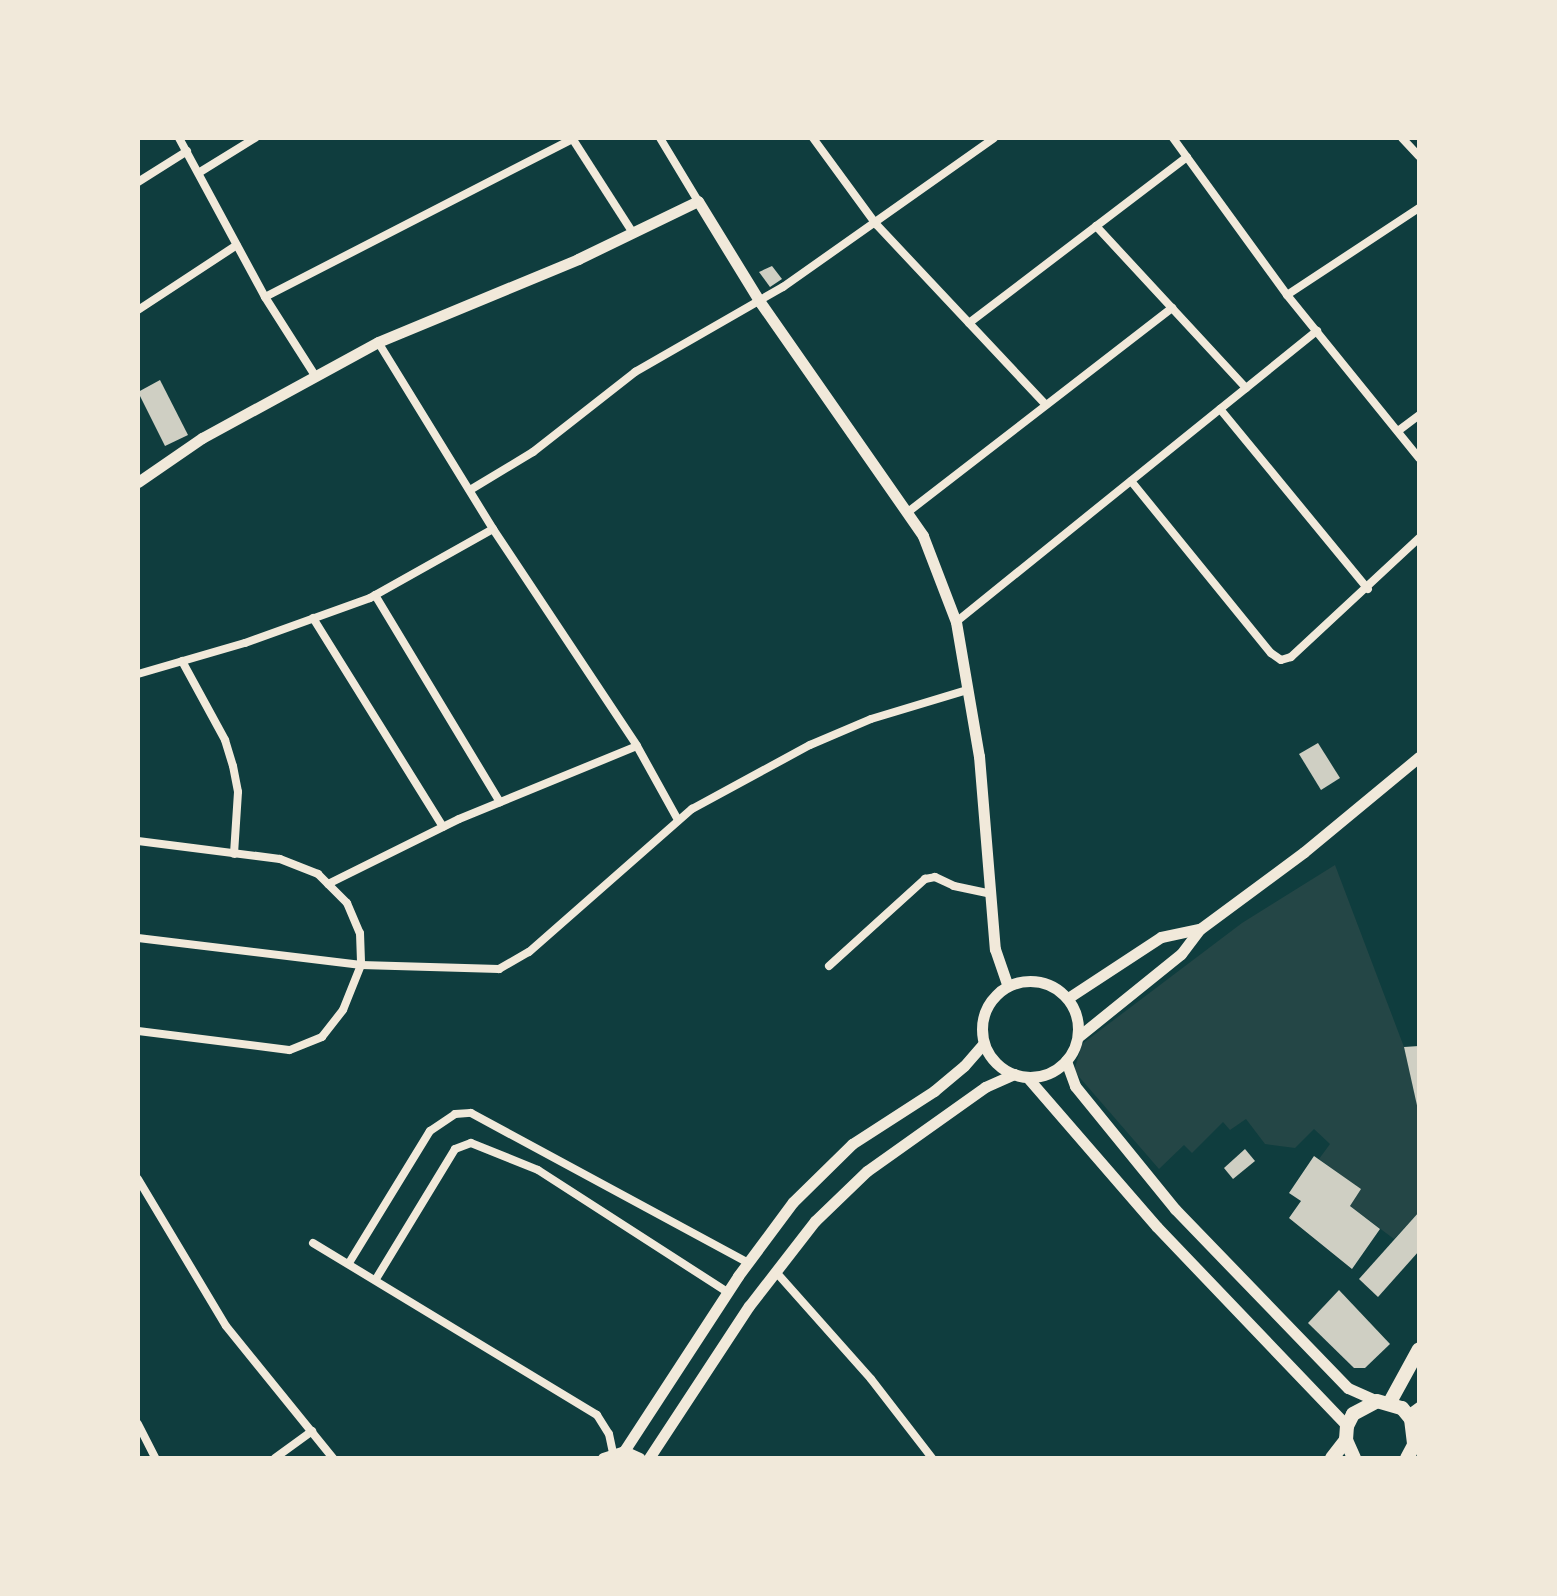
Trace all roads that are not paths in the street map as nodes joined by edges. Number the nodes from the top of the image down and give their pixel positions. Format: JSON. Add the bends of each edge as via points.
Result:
{"nodes":[{"id":1,"x":179,"y":138,"type":"edge"},
{"id":2,"x":255,"y":138,"type":"edge"},
{"id":3,"x":660,"y":138,"type":"edge"},
{"id":4,"x":813,"y":138,"type":"edge"},
{"id":5,"x":994,"y":138,"type":"edge"},
{"id":6,"x":1173,"y":138,"type":"edge"},
{"id":7,"x":1402,"y":138,"type":"edge"},
{"id":8,"x":573,"y":139,"type":"edge"},
{"id":9,"x":187,"y":151,"type":"junction"},
{"id":10,"x":1419,"y":156,"type":"edge"},
{"id":11,"x":1187,"y":157,"type":"junction"},
{"id":12,"x":200,"y":172,"type":"junction"},
{"id":13,"x":138,"y":182,"type":"edge"},
{"id":14,"x":698,"y":201,"type":"junction"},
{"id":15,"x":1419,"y":208,"type":"edge"},
{"id":16,"x":876,"y":224,"type":"junction"},
{"id":17,"x":1096,"y":226,"type":"junction"},
{"id":18,"x":633,"y":233,"type":"junction"},
{"id":19,"x":237,"y":245,"type":"junction"},
{"id":20,"x":1287,"y":295,"type":"junction"},
{"id":21,"x":265,"y":297,"type":"junction"},
{"id":22,"x":760,"y":302,"type":"junction"},
{"id":23,"x":1172,"y":308,"type":"junction"},
{"id":24,"x":138,"y":310,"type":"edge"},
{"id":25,"x":969,"y":323,"type":"junction"},
{"id":26,"x":1317,"y":331,"type":"junction"},
{"id":27,"x":378,"y":342,"type":"junction"},
{"id":28,"x":314,"y":374,"type":"junction"},
{"id":29,"x":1246,"y":388,"type":"junction"},
{"id":30,"x":1046,"y":405,"type":"junction"},
{"id":31,"x":1220,"y":409,"type":"junction"},
{"id":32,"x":1419,"y":415,"type":"edge"},
{"id":33,"x":1398,"y":431,"type":"junction"},
{"id":34,"x":1419,"y":458,"type":"edge"},
{"id":35,"x":1131,"y":481,"type":"junction"},
{"id":36,"x":138,"y":482,"type":"edge"},
{"id":37,"x":470,"y":490,"type":"junction"},
{"id":38,"x":908,"y":512,"type":"junction"},
{"id":39,"x":493,"y":529,"type":"junction"},
{"id":40,"x":1419,"y":538,"type":"edge"},
{"id":41,"x":1368,"y":589,"type":"junction"},
{"id":42,"x":375,"y":595,"type":"junction"},
{"id":43,"x":313,"y":618,"type":"junction"},
{"id":44,"x":956,"y":622,"type":"junction"},
{"id":45,"x":182,"y":661,"type":"junction"},
{"id":46,"x":138,"y":674,"type":"edge"},
{"id":47,"x":967,"y":690,"type":"junction"},
{"id":48,"x":637,"y":746,"type":"junction"},
{"id":49,"x":1419,"y":757,"type":"edge"},
{"id":50,"x":500,"y":802,"type":"junction"},
{"id":51,"x":678,"y":820,"type":"junction"},
{"id":52,"x":443,"y":827,"type":"junction"},
{"id":53,"x":138,"y":841,"type":"edge"},
{"id":54,"x":234,"y":854,"type":"junction"},
{"id":55,"x":328,"y":884,"type":"junction"},
{"id":56,"x":988,"y":893,"type":"junction"},
{"id":57,"x":1200,"y":929,"type":"junction"},
{"id":58,"x":138,"y":938,"type":"edge"},
{"id":59,"x":361,"y":965,"type":"junction"},
{"id":60,"x":829,"y":966,"type":"dead end"},
{"id":61,"x":1008,"y":986,"type":"junction"},
{"id":62,"x":1068,"y":998,"type":"junction"},
{"id":63,"x":138,"y":1031,"type":"edge"},
{"id":64,"x":1078,"y":1037,"type":"junction"},
{"id":65,"x":984,"y":1043,"type":"junction"},
{"id":66,"x":1066,"y":1061,"type":"junction"},
{"id":67,"x":1014,"y":1074,"type":"junction"},
{"id":68,"x":1027,"y":1077,"type":"junction"},
{"id":69,"x":138,"y":1179,"type":"edge"},
{"id":70,"x":313,"y":1243,"type":"dead end"},
{"id":71,"x":349,"y":1263,"type":"junction"},
{"id":72,"x":748,"y":1263,"type":"junction"},
{"id":73,"x":776,"y":1272,"type":"junction"},
{"id":74,"x":376,"y":1279,"type":"junction"},
{"id":75,"x":727,"y":1292,"type":"junction"},
{"id":76,"x":1419,"y":1349,"type":"edge"},
{"id":77,"x":1383,"y":1401,"type":"junction"},
{"id":78,"x":1414,"y":1411,"type":"edge"},
{"id":79,"x":138,"y":1424,"type":"edge"},
{"id":80,"x":1417,"y":1430,"type":"edge"},
{"id":81,"x":312,"y":1431,"type":"junction"},
{"id":82,"x":1346,"y":1433,"type":"junction"},
{"id":83,"x":141,"y":1439,"type":"edge"},
{"id":84,"x":614,"y":1454,"type":"edge"},
{"id":85,"x":155,"y":1458,"type":"edge"},
{"id":86,"x":275,"y":1458,"type":"edge"},
{"id":87,"x":333,"y":1458,"type":"edge"},
{"id":88,"x":640,"y":1458,"type":"edge"},
{"id":89,"x":649,"y":1458,"type":"edge"},
{"id":90,"x":932,"y":1458,"type":"edge"},
{"id":91,"x":1332,"y":1458,"type":"edge"},
{"id":92,"x":1354,"y":1458,"type":"edge"},
{"id":93,"x":1407,"y":1458,"type":"edge"}],
"edges":[{"from":1,"to":9,"type":"street"},
{"from":2,"to":12,"type":"street"},
{"from":3,"to":14,"type":"street"},
{"from":4,"to":16,"type":"street"},
{"from":5,"to":16,"type":"street"},
{"from":6,"to":11,"type":"street"},
{"from":7,"to":10,"type":"street"},
{"from":8,"to":18,"type":"street"},
{"from":8,"to":21,"type":"street"},
{"from":9,"to":12,"type":"street"},
{"from":9,"to":13,"type":"street"},
{"from":11,"to":17,"type":"street"},
{"from":11,"to":20,"type":"street"},
{"from":12,"to":19,"type":"street"},
{"from":14,"to":18,"type":"street"},
{"from":14,"to":22,"type":"street"},
{"from":15,"to":20,"type":"street"},
{"from":16,"to":22,"type":"street"},
{"from":16,"to":25,"type":"street"},
{"from":17,"to":23,"type":"street"},
{"from":17,"to":25,"type":"street"},
{"from":18,"to":27,"type":"street"},
{"from":19,"to":21,"type":"street"},
{"from":19,"to":24,"type":"street"},
{"from":20,"to":26,"type":"street"},
{"from":21,"to":28,"type":"street"},
{"from":22,"to":37,"type":"street","via":[[635,372],[533,452]]},
{"from":22,"to":38,"type":"street"},
{"from":23,"to":29,"type":"street"},
{"from":23,"to":30,"type":"street"},
{"from":25,"to":30,"type":"street"},
{"from":26,"to":29,"type":"street"},
{"from":26,"to":33,"type":"street"},
{"from":27,"to":28,"type":"street"},
{"from":27,"to":37,"type":"street"},
{"from":28,"to":36,"type":"street","via":[[202,438]]},
{"from":29,"to":31,"type":"street"},
{"from":30,"to":38,"type":"street"},
{"from":31,"to":35,"type":"street"},
{"from":31,"to":41,"type":"street"},
{"from":32,"to":33,"type":"street"},
{"from":33,"to":34,"type":"street"},
{"from":35,"to":41,"type":"street","via":[[1277,658],[1291,657]]},
{"from":35,"to":44,"type":"street"},
{"from":37,"to":39,"type":"street"},
{"from":38,"to":44,"type":"street","via":[[923,536]]},
{"from":39,"to":42,"type":"street"},
{"from":39,"to":48,"type":"street"},
{"from":40,"to":41,"type":"street"},
{"from":42,"to":43,"type":"street"},
{"from":42,"to":50,"type":"street"},
{"from":43,"to":45,"type":"street"},
{"from":43,"to":52,"type":"street"},
{"from":44,"to":47,"type":"street"},
{"from":45,"to":46,"type":"street"},
{"from":45,"to":54,"type":"street","via":[[225,740],[233,766],[238,792]]},
{"from":47,"to":51,"type":"street","via":[[871,719],[810,745]]},
{"from":47,"to":56,"type":"street","via":[[979,756]]},
{"from":48,"to":50,"type":"street"},
{"from":48,"to":51,"type":"street"},
{"from":49,"to":57,"type":"street"},
{"from":50,"to":52,"type":"street"},
{"from":51,"to":59,"type":"street","via":[[529,952],[499,969]]},
{"from":52,"to":55,"type":"street"},
{"from":53,"to":54,"type":"street"},
{"from":54,"to":55,"type":"street","via":[[280,859],[318,874]]},
{"from":55,"to":59,"type":"street","via":[[347,903],[360,933]]},
{"from":56,"to":60,"type":"street","via":[[935,877],[925,879]]},
{"from":56,"to":61,"type":"street","via":[[995,949]]},
{"from":57,"to":62,"type":"street","via":[[1161,937]]},
{"from":57,"to":64,"type":"street","via":[[1181,954]]},
{"from":58,"to":59,"type":"street"},
{"from":59,"to":63,"type":"street","via":[[343,1010],[322,1037],[289,1050]]},
{"from":61,"to":62,"type":"street","via":[[1029,980],[1051,985]]},
{"from":61,"to":65,"type":"street","via":[[991,1001],[982,1021]]},
{"from":62,"to":64,"type":"street","via":[[1077,1016]]},
{"from":64,"to":66,"type":"street"},
{"from":65,"to":67,"type":"street","via":[[991,1057]]},
{"from":65,"to":72,"type":"street","via":[[934,1091],[852,1144],[793,1202]]},
{"from":66,"to":68,"type":"street","via":[[1054,1071]]},
{"from":66,"to":77,"type":"street","via":[[1075,1086],[1175,1209],[1348,1388]]},
{"from":67,"to":68,"type":"street"},
{"from":67,"to":73,"type":"street","via":[[985,1087],[867,1171],[815,1221]]},
{"from":68,"to":82,"type":"street"},
{"from":69,"to":81,"type":"street","via":[[226,1326]]},
{"from":70,"to":71,"type":"street"},
{"from":71,"to":72,"type":"street","via":[[430,1131],[455,1114],[471,1113]]},
{"from":71,"to":74,"type":"street"},
{"from":72,"to":75,"type":"street"},
{"from":73,"to":89,"type":"street"},
{"from":73,"to":90,"type":"street","via":[[871,1379]]},
{"from":74,"to":75,"type":"street","via":[[455,1149],[471,1143],[538,1170]]},
{"from":74,"to":84,"type":"street","via":[[597,1415]]},
{"from":75,"to":84,"type":"street"},
{"from":76,"to":77,"type":"main road"},
{"from":77,"to":78,"type":"main road"},
{"from":77,"to":82,"type":"main road","via":[[1353,1414]]},
{"from":78,"to":80,"type":"main road"},
{"from":79,"to":83,"type":"street"},
{"from":80,"to":93,"type":"main road"},
{"from":81,"to":86,"type":"street"},
{"from":81,"to":87,"type":"street"},
{"from":82,"to":91,"type":"main road"},
{"from":82,"to":92,"type":"main road"},
{"from":83,"to":85,"type":"street"},
{"from":84,"to":88,"type":"street"}]}
